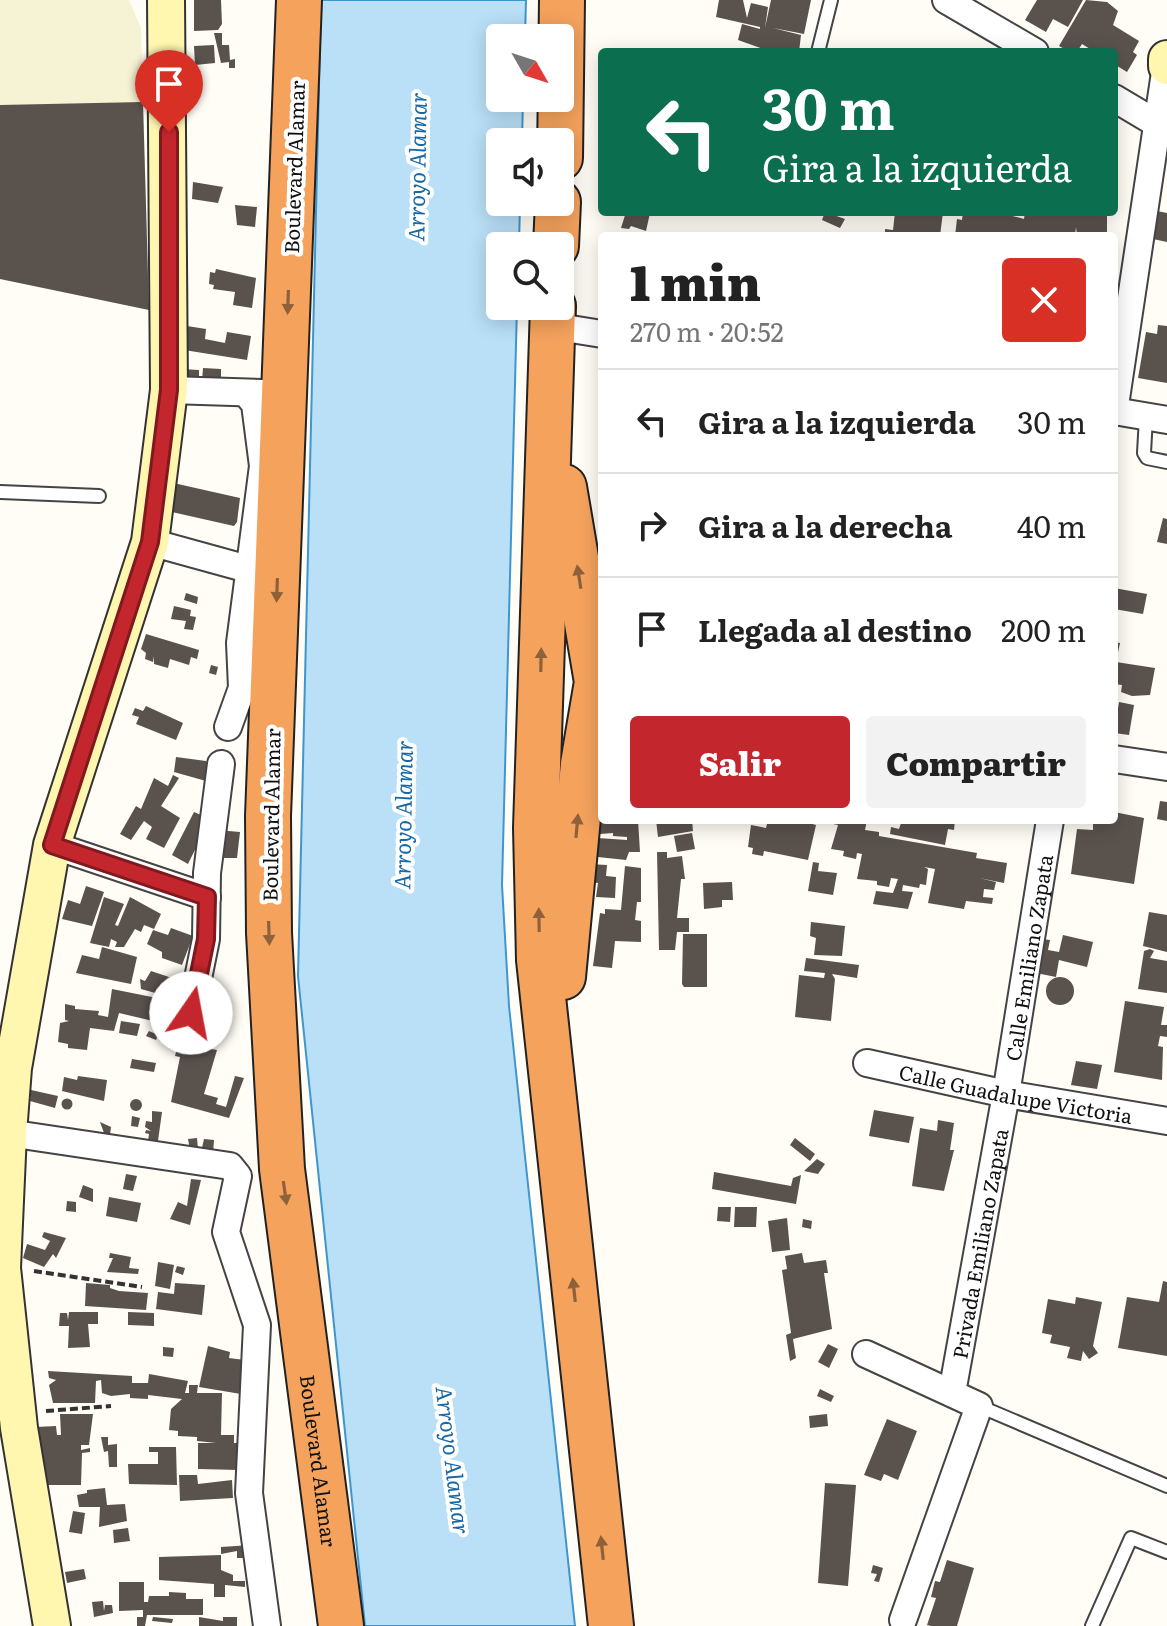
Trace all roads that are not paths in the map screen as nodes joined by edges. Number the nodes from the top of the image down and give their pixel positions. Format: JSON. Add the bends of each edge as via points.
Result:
{"nodes":[{"id":1,"x":166,"y":0,"type":"edge"},
{"id":2,"x":299,"y":0,"type":"edge"},
{"id":3,"x":562,"y":0,"type":"edge"},
{"id":4,"x":831,"y":0,"type":"edge"},
{"id":5,"x":946,"y":0,"type":"edge"},
{"id":6,"x":819,"y":48,"type":"edge"},
{"id":7,"x":1028,"y":48,"type":"edge"},
{"id":8,"x":1167,"y":59,"type":"edge"},
{"id":9,"x":1166,"y":66,"type":"edge"},
{"id":10,"x":1118,"y":100,"type":"edge"},
{"id":11,"x":1156,"y":123,"type":"junction"},
{"id":12,"x":560,"y":128,"type":"edge"},
{"id":13,"x":552,"y":320,"type":"edge"},
{"id":14,"x":563,"y":320,"type":"edge"},
{"id":15,"x":598,"y":333,"type":"edge"},
{"id":16,"x":1118,"y":384,"type":"edge"},
{"id":17,"x":169,"y":390,"type":"junction"},
{"id":18,"x":265,"y":393,"type":"junction"},
{"id":19,"x":547,"y":398,"type":"junction"},
{"id":20,"x":1118,"y":412,"type":"edge"},
{"id":21,"x":1156,"y":418,"type":"edge"},
{"id":22,"x":1167,"y":462,"type":"edge"},
{"id":23,"x":0,"y":492,"type":"edge"},
{"id":24,"x":99,"y":496,"type":"dead end"},
{"id":25,"x":150,"y":542,"type":"junction"},
{"id":26,"x":248,"y":569,"type":"junction"},
{"id":27,"x":598,"y":677,"type":"edge"},
{"id":28,"x":598,"y":687,"type":"edge"},
{"id":29,"x":228,"y":727,"type":"dead end"},
{"id":30,"x":1118,"y":760,"type":"edge"},
{"id":31,"x":221,"y":764,"type":"dead end"},
{"id":32,"x":1167,"y":767,"type":"edge"},
{"id":33,"x":1049,"y":824,"type":"edge"},
{"id":34,"x":52,"y":845,"type":"junction"},
{"id":35,"x":207,"y":897,"type":"junction"},
{"id":36,"x":191,"y":1013,"type":"dead end"},
{"id":37,"x":867,"y":1063,"type":"dead end"},
{"id":38,"x":549,"y":1070,"type":"junction"},
{"id":39,"x":1006,"y":1094,"type":"junction"},
{"id":40,"x":1167,"y":1121,"type":"edge"},
{"id":41,"x":8,"y":1133,"type":"junction"},
{"id":42,"x":1,"y":1268,"type":"edge"},
{"id":43,"x":866,"y":1354,"type":"dead end"},
{"id":44,"x":952,"y":1393,"type":"junction"},
{"id":45,"x":979,"y":1406,"type":"junction"},
{"id":46,"x":1167,"y":1486,"type":"edge"},
{"id":47,"x":1167,"y":1552,"type":"edge"},
{"id":48,"x":903,"y":1620,"type":"dead end"},
{"id":49,"x":52,"y":1626,"type":"edge"},
{"id":50,"x":267,"y":1626,"type":"edge"},
{"id":51,"x":341,"y":1626,"type":"edge"},
{"id":52,"x":611,"y":1626,"type":"edge"},
{"id":53,"x":1092,"y":1626,"type":"edge"}],
"edges":[{"from":1,"to":17,"type":"street"},
{"from":2,"to":18,"type":"highway","name":"Boulevard Alamar","one_way":true},
{"from":3,"to":12,"type":"highway"},
{"from":4,"to":6,"type":"lane"},
{"from":5,"to":7,"type":"street"},
{"from":8,"to":9,"type":"street"},
{"from":9,"to":11,"type":"street"},
{"from":10,"to":11,"type":"street"},
{"from":11,"to":16,"type":"street"},
{"from":13,"to":19,"type":"highway"},
{"from":14,"to":15,"type":"street"},
{"from":17,"to":18,"type":"street"},
{"from":17,"to":25,"type":"street"},
{"from":18,"to":26,"type":"street","via":[[255,404],[263,466]]},
{"from":18,"to":51,"type":"highway","name":"Boulevard Alamar","one_way":true,"via":[[276,1099]]},
{"from":27,"to":19,"type":"highway","one_way":true},
{"from":38,"to":19,"type":"highway","one_way":true,"via":[[539,960],[536,828]]},
{"from":20,"to":21,"type":"street"},
{"from":21,"to":22,"type":"lane","via":[[1144,453]]},
{"from":23,"to":24,"type":"lane"},
{"from":25,"to":26,"type":"street"},
{"from":25,"to":34,"type":"street"},
{"from":26,"to":29,"type":"street","via":[[240,643],[242,688]]},
{"from":38,"to":28,"type":"highway","one_way":true,"via":[[571,909],[583,764]]},
{"from":30,"to":32,"type":"street"},
{"from":31,"to":35,"type":"street"},
{"from":33,"to":39,"type":"street","name":"Calle Emiliano Zapata"},
{"from":34,"to":35,"type":"street"},
{"from":34,"to":41,"type":"street","via":[[13,1068]]},
{"from":35,"to":36,"type":"street","via":[[206,939]]},
{"from":37,"to":39,"type":"street","name":"Calle Guadalupe Victoria"},
{"from":52,"to":38,"type":"highway","one_way":true},
{"from":39,"to":40,"type":"street","name":"Calle Guadalupe Victoria"},
{"from":39,"to":44,"type":"street","name":"Privada Emiliano Zapata"},
{"from":41,"to":42,"type":"street"},
{"from":41,"to":50,"type":"street","via":[[230,1166],[238,1176],[226,1232],[257,1325],[249,1493]]},
{"from":42,"to":49,"type":"street","via":[[17,1413]]},
{"from":43,"to":44,"type":"street"},
{"from":44,"to":45,"type":"street"},
{"from":45,"to":46,"type":"lane"},
{"from":45,"to":48,"type":"street"},
{"from":47,"to":53,"type":"lane","via":[[1131,1538]]}]}
